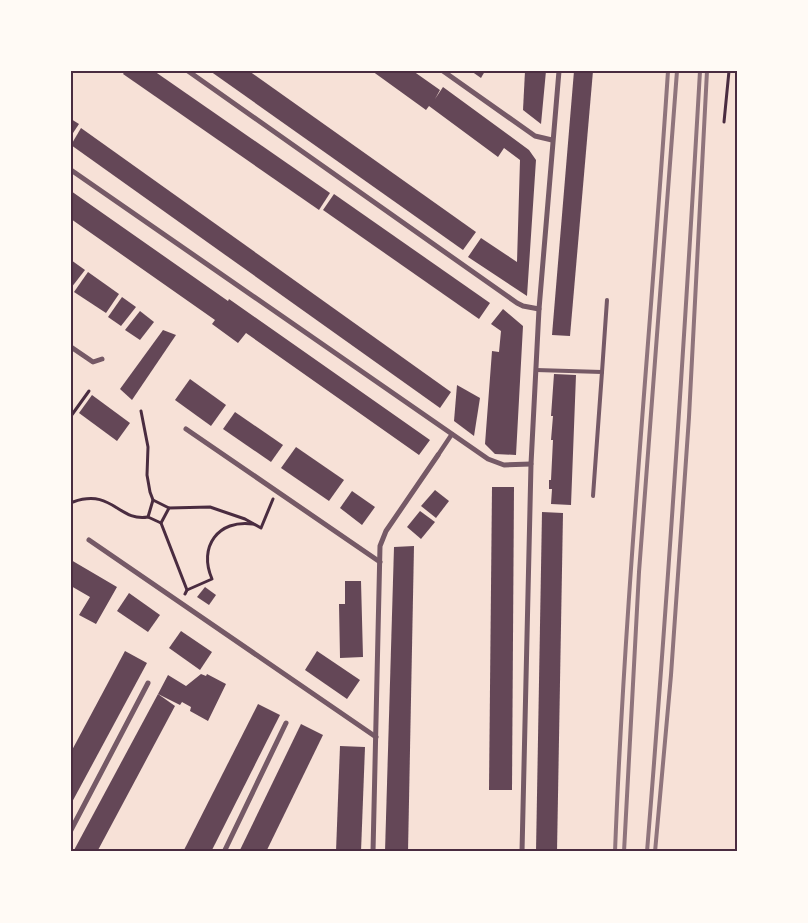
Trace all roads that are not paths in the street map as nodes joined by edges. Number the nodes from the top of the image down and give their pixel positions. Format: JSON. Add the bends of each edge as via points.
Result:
{"nodes":[{"id":1,"x":188,"y":71,"type":"edge"},
{"id":2,"x":443,"y":71,"type":"edge"},
{"id":3,"x":559,"y":71,"type":"edge"},
{"id":4,"x":552,"y":140,"type":"junction"},
{"id":5,"x":71,"y":170,"type":"edge"},
{"id":6,"x":607,"y":300,"type":"dead end"},
{"id":7,"x":539,"y":309,"type":"junction"},
{"id":8,"x":71,"y":347,"type":"edge"},
{"id":9,"x":102,"y":360,"type":"dead end"},
{"id":10,"x":536,"y":370,"type":"junction"},
{"id":11,"x":602,"y":372,"type":"junction"},
{"id":12,"x":186,"y":429,"type":"dead end"},
{"id":13,"x":452,"y":434,"type":"junction"},
{"id":14,"x":438,"y":455,"type":"joint"},
{"id":15,"x":531,"y":464,"type":"junction"},
{"id":16,"x":593,"y":496,"type":"dead end"},
{"id":17,"x":89,"y":540,"type":"dead end"},
{"id":18,"x":380,"y":562,"type":"junction"},
{"id":19,"x":148,"y":683,"type":"dead end"},
{"id":20,"x":286,"y":723,"type":"dead end"},
{"id":21,"x":376,"y":738,"type":"junction"},
{"id":22,"x":71,"y":830,"type":"edge"},
{"id":23,"x":224,"y":852,"type":"edge"},
{"id":24,"x":373,"y":852,"type":"edge"},
{"id":25,"x":522,"y":852,"type":"edge"}],
"edges":[{"from":1,"to":7,"type":"street","via":[[517,303]]},
{"from":2,"to":4,"type":"street","via":[[535,136]]},
{"from":3,"to":4,"type":"street"},
{"from":4,"to":7,"type":"street"},
{"from":5,"to":13,"type":"street"},
{"from":6,"to":11,"type":"lane"},
{"from":7,"to":10,"type":"street"},
{"from":8,"to":9,"type":"street","via":[[93,362]]},
{"from":10,"to":11,"type":"lane"},
{"from":10,"to":15,"type":"street"},
{"from":11,"to":16,"type":"lane"},
{"from":12,"to":18,"type":"street"},
{"from":13,"to":14,"type":"street"},
{"from":13,"to":15,"type":"street","via":[[495,462]]},
{"from":14,"to":18,"type":"street","via":[[382,538]]},
{"from":15,"to":25,"type":"street"},
{"from":17,"to":21,"type":"street"},
{"from":18,"to":21,"type":"street"},
{"from":19,"to":22,"type":"street"},
{"from":20,"to":23,"type":"street"},
{"from":21,"to":24,"type":"street"}]}
